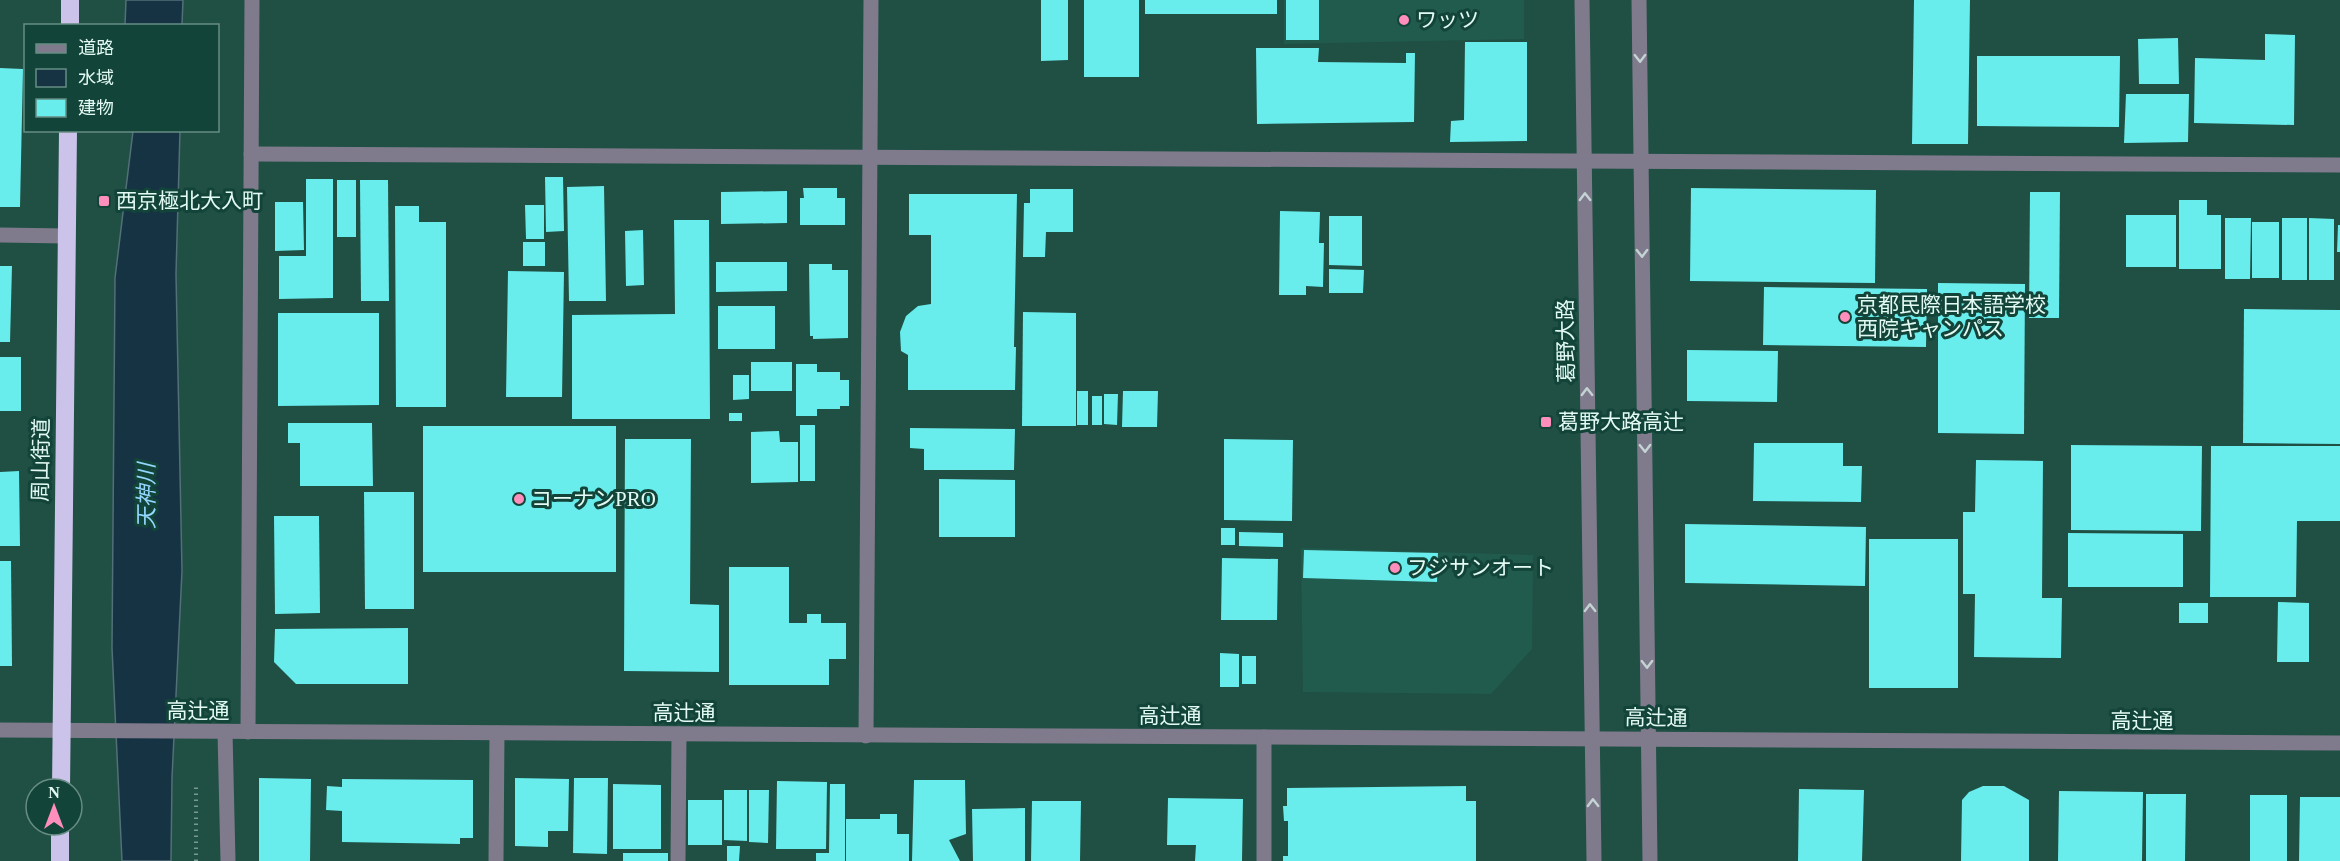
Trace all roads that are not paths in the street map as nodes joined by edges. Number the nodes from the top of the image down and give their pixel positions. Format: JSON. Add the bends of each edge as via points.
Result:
{"nodes":[{"id":1,"x":70,"y":0,"type":"edge"},
{"id":2,"x":252,"y":0,"type":"edge"},
{"id":3,"x":871,"y":0,"type":"edge"},
{"id":4,"x":1582,"y":0,"type":"edge"},
{"id":5,"x":1639,"y":0,"type":"edge"},
{"id":6,"x":70,"y":24,"type":"edge"},
{"id":7,"x":68,"y":132,"type":"edge"},
{"id":8,"x":251,"y":154,"type":"junction"},
{"id":9,"x":870,"y":158,"type":"junction"},
{"id":10,"x":1584,"y":161,"type":"junction"},
{"id":11,"x":1641,"y":161,"type":"junction"},
{"id":12,"x":2340,"y":165,"type":"edge"},
{"id":13,"x":0,"y":235,"type":"edge"},
{"id":14,"x":67,"y":236,"type":"junction"},
{"id":15,"x":0,"y":730,"type":"edge"},
{"id":16,"x":61,"y":730,"type":"junction"},
{"id":17,"x":225,"y":732,"type":"junction"},
{"id":18,"x":248,"y":732,"type":"junction"},
{"id":19,"x":497,"y":733,"type":"junction"},
{"id":20,"x":679,"y":734,"type":"junction"},
{"id":21,"x":866,"y":736,"type":"junction"},
{"id":22,"x":1264,"y":738,"type":"junction"},
{"id":23,"x":1592,"y":739,"type":"junction"},
{"id":24,"x":1648,"y":739,"type":"junction"},
{"id":25,"x":2340,"y":743,"type":"edge"},
{"id":26,"x":60,"y":777,"type":"edge"},
{"id":27,"x":60,"y":837,"type":"edge"},
{"id":28,"x":60,"y":861,"type":"edge"},
{"id":29,"x":228,"y":861,"type":"edge"},
{"id":30,"x":496,"y":861,"type":"edge"},
{"id":31,"x":678,"y":861,"type":"edge"},
{"id":32,"x":1264,"y":861,"type":"edge"},
{"id":33,"x":1594,"y":861,"type":"edge"},
{"id":34,"x":1650,"y":861,"type":"edge"}],
"edges":[{"from":1,"to":6,"type":"highway"},
{"from":2,"to":8,"type":"street"},
{"from":3,"to":9,"type":"street"},
{"from":4,"to":10,"type":"street","name":"葛野大路"},
{"from":5,"to":11,"type":"street","one_way":true},
{"from":7,"to":14,"type":"highway","name":"周山街道"},
{"from":8,"to":9,"type":"street"},
{"from":8,"to":18,"type":"street"},
{"from":9,"to":10,"type":"street"},
{"from":9,"to":21,"type":"street"},
{"from":10,"to":11,"type":"street"},
{"from":23,"to":10,"type":"street","name":"葛野大路","one_way":true},
{"from":11,"to":12,"type":"street"},
{"from":11,"to":24,"type":"street","one_way":true},
{"from":13,"to":14,"type":"street"},
{"from":14,"to":16,"type":"highway","name":"周山街道"},
{"from":15,"to":16,"type":"street","name":"高辻通"},
{"from":16,"to":17,"type":"street","name":"高辻通"},
{"from":16,"to":26,"type":"highway","name":"周山街道"},
{"from":17,"to":18,"type":"street","name":"高辻通"},
{"from":17,"to":29,"type":"street"},
{"from":18,"to":19,"type":"street","name":"高辻通"},
{"from":19,"to":20,"type":"street","name":"高辻通"},
{"from":19,"to":30,"type":"street"},
{"from":20,"to":21,"type":"street","name":"高辻通"},
{"from":20,"to":31,"type":"street"},
{"from":21,"to":22,"type":"street","name":"高辻通"},
{"from":22,"to":23,"type":"street","name":"高辻通"},
{"from":22,"to":32,"type":"street"},
{"from":23,"to":24,"type":"street","name":"高辻通"},
{"from":33,"to":23,"type":"street","name":"葛野大路","one_way":true},
{"from":24,"to":25,"type":"street","name":"高辻通"},
{"from":24,"to":34,"type":"street"},
{"from":27,"to":28,"type":"highway"}]}
